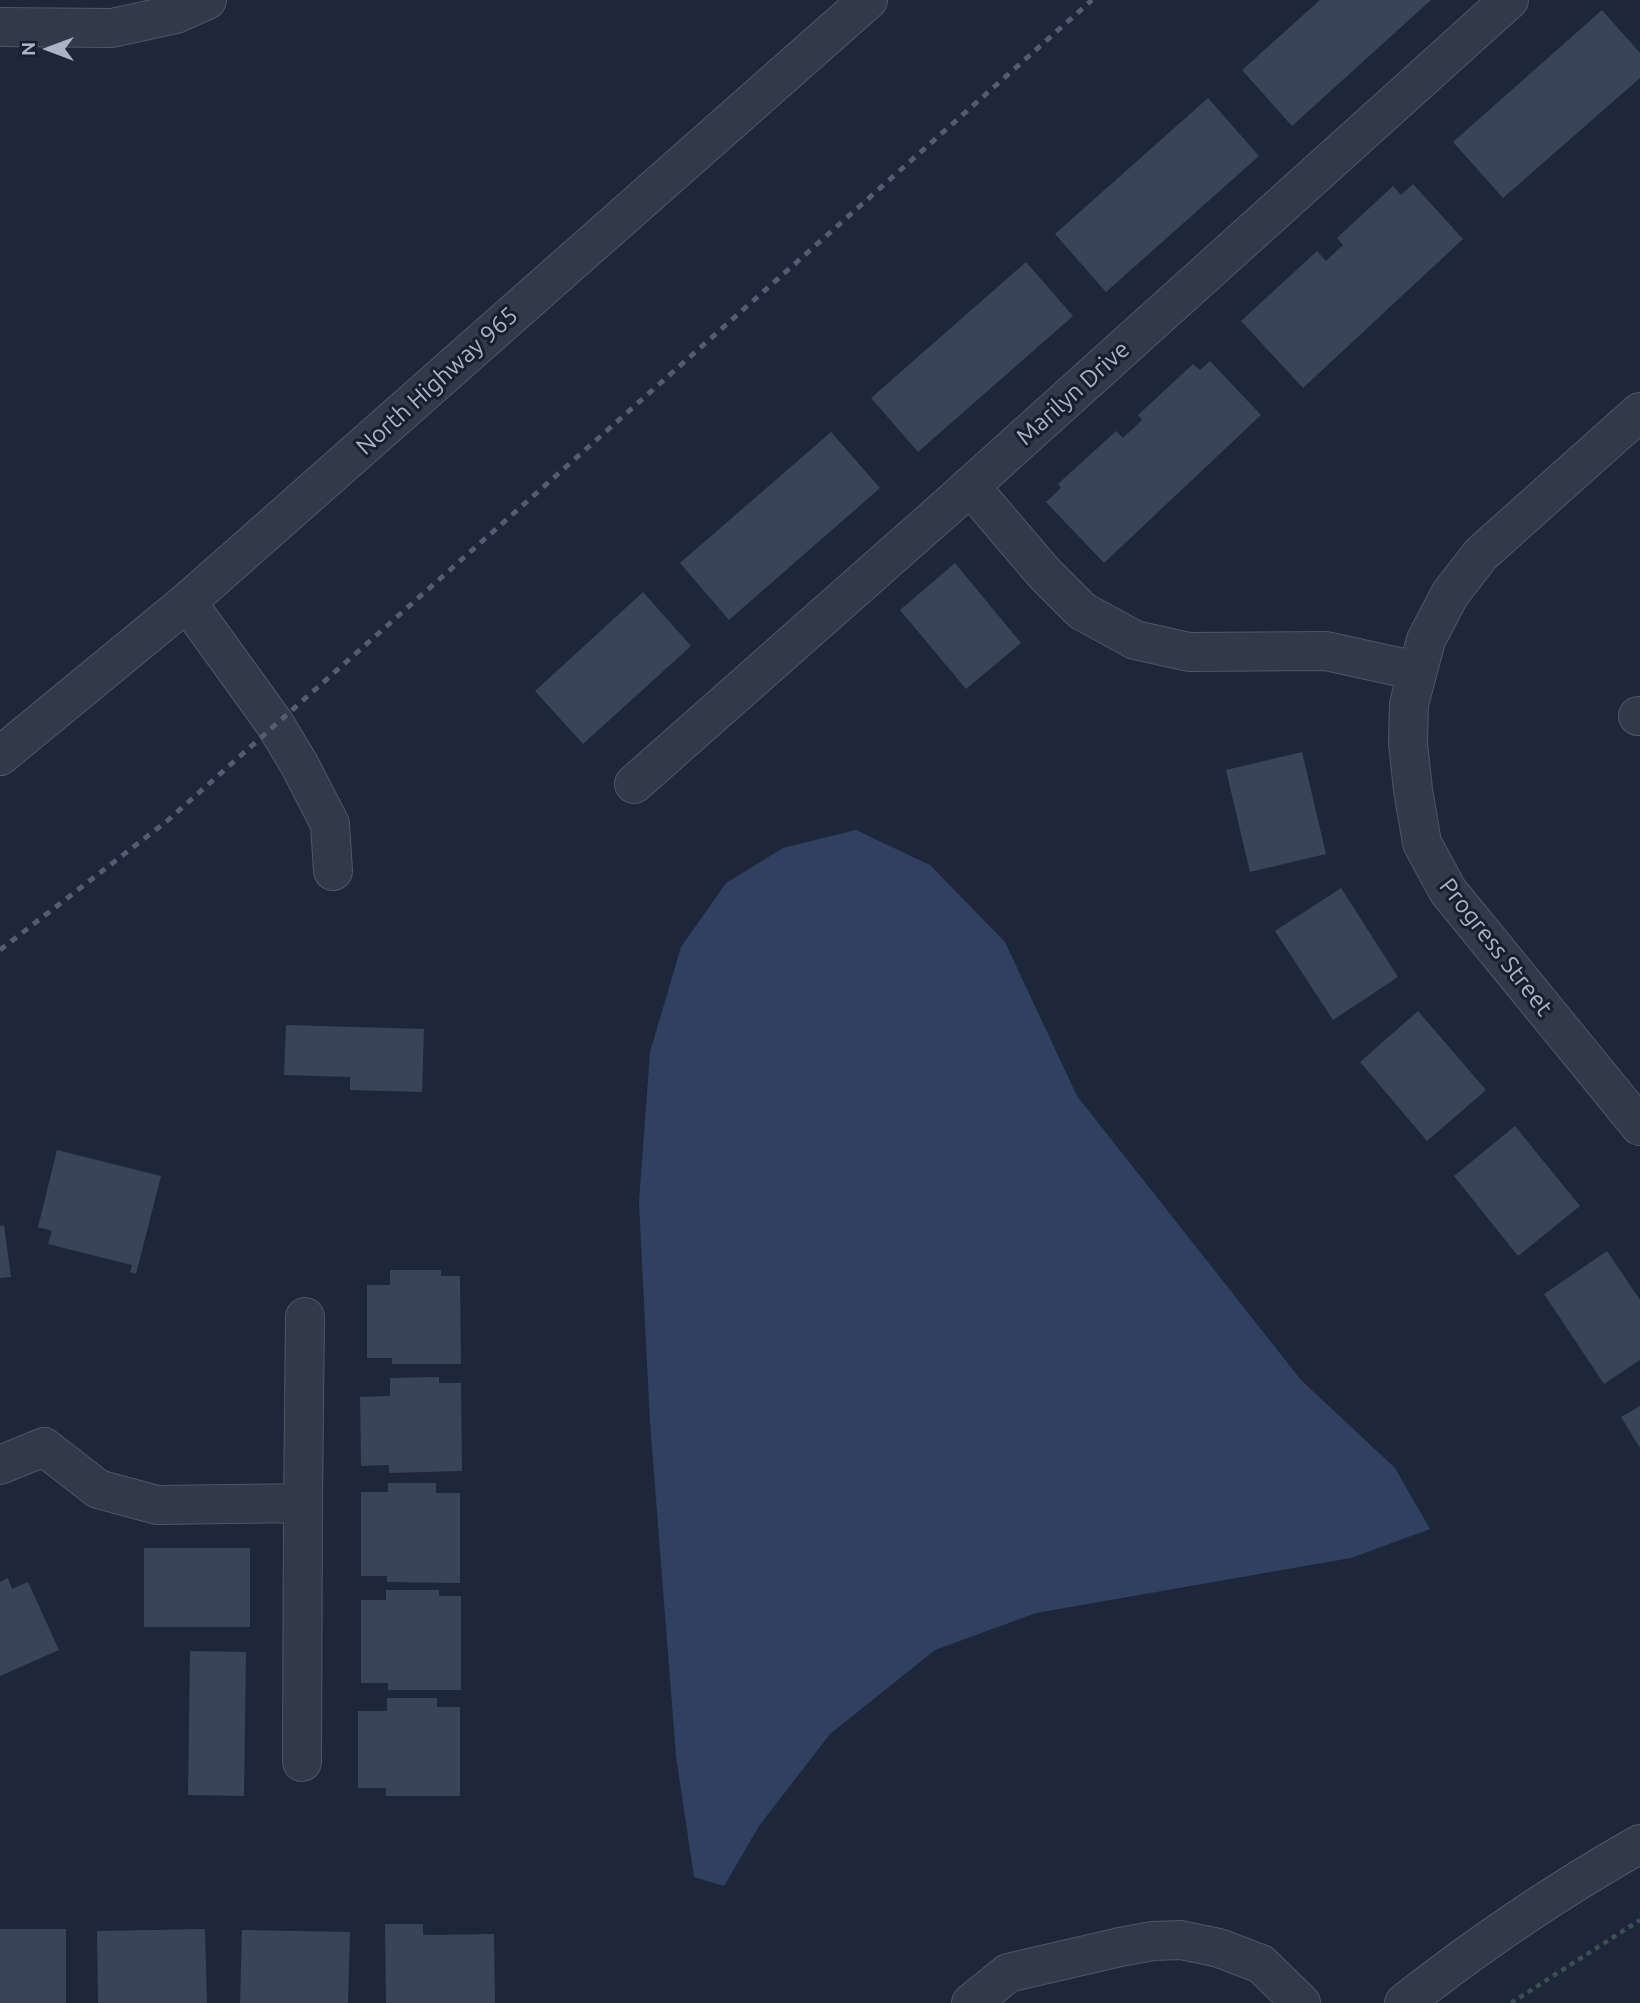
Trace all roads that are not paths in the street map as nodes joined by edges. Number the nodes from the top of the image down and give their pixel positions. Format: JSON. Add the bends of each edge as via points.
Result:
{"nodes":[{"id":1,"x":207,"y":0,"type":"edge"},
{"id":2,"x":868,"y":0,"type":"edge"},
{"id":3,"x":1509,"y":0,"type":"edge"},
{"id":4,"x":0,"y":27,"type":"edge"},
{"id":5,"x":1640,"y":412,"type":"edge"},
{"id":6,"x":970,"y":486,"type":"junction"},
{"id":7,"x":187,"y":602,"type":"junction"},
{"id":8,"x":1417,"y":671,"type":"junction"},
{"id":9,"x":0,"y":756,"type":"edge"},
{"id":10,"x":634,"y":784,"type":"dead end"},
{"id":11,"x":333,"y":871,"type":"dead end"},
{"id":12,"x":1640,"y":1126,"type":"edge"},
{"id":13,"x":304,"y":1317,"type":"dead end"},
{"id":14,"x":0,"y":1465,"type":"edge"},
{"id":15,"x":303,"y":1503,"type":"junction"},
{"id":16,"x":302,"y":1762,"type":"dead end"},
{"id":17,"x":1640,"y":1844,"type":"edge"},
{"id":18,"x":971,"y":2003,"type":"edge"},
{"id":19,"x":1301,"y":2003,"type":"edge"},
{"id":20,"x":1404,"y":2003,"type":"edge"}],
"edges":[{"from":1,"to":4,"type":"street","via":[[176,14],[112,28]]},
{"from":2,"to":7,"type":"street","name":"North Highway 965"},
{"from":3,"to":6,"type":"street","name":"Marilyn Drive"},
{"from":5,"to":8,"type":"street","name":"Progress Street","via":[[1481,554],[1450,594],[1426,640]]},
{"from":6,"to":8,"type":"street","via":[[1082,611],[1135,640],[1189,652],[1325,651]]},
{"from":6,"to":10,"type":"street","name":"Marilyn Drive"},
{"from":7,"to":9,"type":"street","name":"North Highway 965"},
{"from":7,"to":11,"type":"street","via":[[299,764],[330,824]]},
{"from":8,"to":12,"type":"street","name":"Progress Street","via":[[1409,704],[1408,743],[1422,843],[1448,891]]},
{"from":13,"to":15,"type":"street"},
{"from":14,"to":15,"type":"street","via":[[44,1447],[98,1489],[157,1505]]},
{"from":15,"to":16,"type":"street"},
{"from":17,"to":20,"type":"street","via":[[1577,1879],[1489,1938]]},
{"from":18,"to":19,"type":"street","via":[[1008,1973],[1120,1947],[1181,1940],[1261,1964]]}]}
